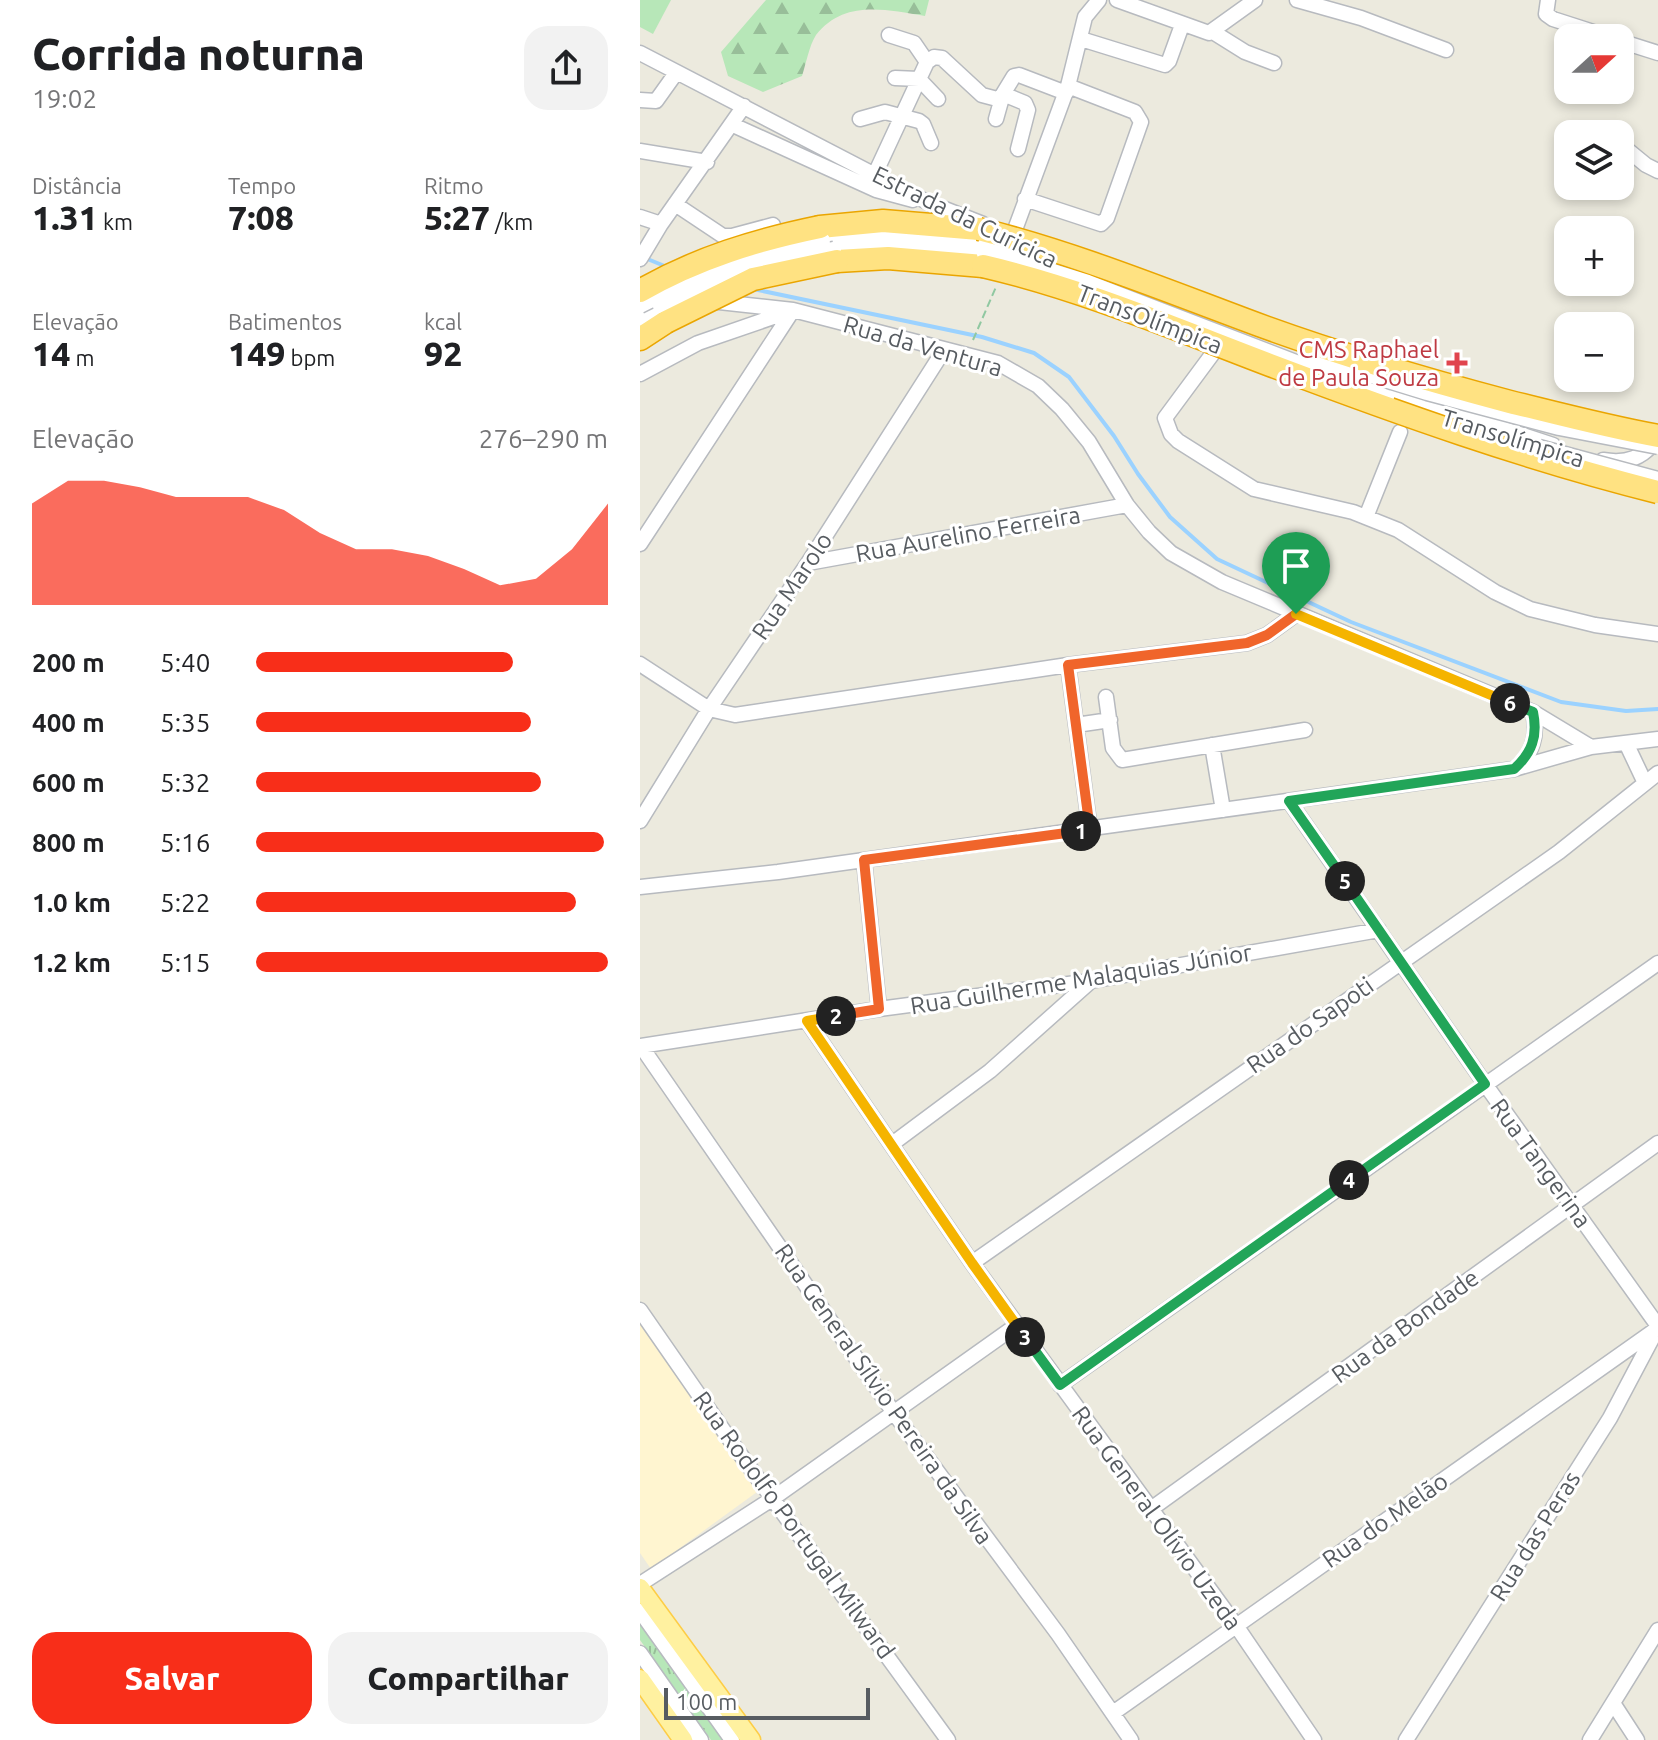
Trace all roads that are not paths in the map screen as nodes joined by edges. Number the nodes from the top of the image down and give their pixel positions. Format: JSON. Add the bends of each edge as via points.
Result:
{"nodes":[{"id":1,"x":1099,"y":0,"type":"edge"},
{"id":2,"x":1117,"y":0,"type":"edge"},
{"id":3,"x":1255,"y":0,"type":"edge"},
{"id":4,"x":1297,"y":0,"type":"edge"},
{"id":5,"x":1548,"y":0,"type":"edge"},
{"id":6,"x":1569,"y":24,"type":"edge"},
{"id":7,"x":1182,"y":25,"type":"junction"},
{"id":8,"x":1213,"y":32,"type":"junction"},
{"id":9,"x":889,"y":35,"type":"dead end"},
{"id":10,"x":1081,"y":39,"type":"junction"},
{"id":11,"x":1634,"y":45,"type":"edge"},
{"id":12,"x":1446,"y":50,"type":"dead end"},
{"id":13,"x":640,"y":53,"type":"edge"},
{"id":14,"x":1658,"y":53,"type":"edge"},
{"id":15,"x":927,"y":62,"type":"junction"},
{"id":16,"x":1274,"y":63,"type":"dead end"},
{"id":17,"x":676,"y":73,"type":"junction"},
{"id":18,"x":895,"y":78,"type":"dead end"},
{"id":19,"x":919,"y":79,"type":"junction"},
{"id":20,"x":1067,"y":89,"type":"junction"},
{"id":21,"x":1002,"y":97,"type":"junction"},
{"id":22,"x":938,"y":99,"type":"dead end"},
{"id":23,"x":640,"y":100,"type":"edge"},
{"id":24,"x":744,"y":106,"type":"junction"},
{"id":25,"x":1028,"y":110,"type":"junction"},
{"id":26,"x":902,"y":117,"type":"junction"},
{"id":27,"x":1056,"y":118,"type":"junction"},
{"id":28,"x":860,"y":119,"type":"dead end"},
{"id":29,"x":996,"y":119,"type":"dead end"},
{"id":30,"x":733,"y":125,"type":"junction"},
{"id":31,"x":1047,"y":142,"type":"junction"},
{"id":32,"x":931,"y":143,"type":"dead end"},
{"id":33,"x":640,"y":151,"type":"edge"},
{"id":34,"x":1634,"y":155,"type":"edge"},
{"id":35,"x":707,"y":162,"type":"junction"},
{"id":36,"x":1658,"y":171,"type":"edge"},
{"id":37,"x":875,"y":174,"type":"junction"},
{"id":38,"x":1025,"y":199,"type":"junction"},
{"id":39,"x":927,"y":202,"type":"junction"},
{"id":40,"x":675,"y":204,"type":"junction"},
{"id":41,"x":640,"y":217,"type":"edge"},
{"id":42,"x":661,"y":224,"type":"junction"},
{"id":43,"x":773,"y":225,"type":"dead end"},
{"id":44,"x":1013,"y":235,"type":"junction"},
{"id":45,"x":829,"y":244,"type":"junction"},
{"id":46,"x":983,"y":248,"type":"junction"},
{"id":47,"x":643,"y":254,"type":"edge"},
{"id":48,"x":640,"y":280,"type":"edge"},
{"id":49,"x":640,"y":291,"type":"edge"},
{"id":50,"x":640,"y":306,"type":"edge"},
{"id":51,"x":793,"y":310,"type":"junction"},
{"id":52,"x":663,"y":314,"type":"junction"},
{"id":53,"x":640,"y":319,"type":"edge"},
{"id":54,"x":1230,"y":332,"type":"junction"},
{"id":55,"x":640,"y":339,"type":"edge"},
{"id":56,"x":944,"y":350,"type":"junction"},
{"id":57,"x":640,"y":374,"type":"edge"},
{"id":58,"x":1400,"y":432,"type":"dead end"},
{"id":59,"x":1658,"y":437,"type":"edge"},
{"id":60,"x":1658,"y":447,"type":"edge"},
{"id":61,"x":1658,"y":479,"type":"edge"},
{"id":62,"x":1658,"y":492,"type":"edge"},
{"id":63,"x":1127,"y":505,"type":"junction"},
{"id":64,"x":1366,"y":517,"type":"junction"},
{"id":65,"x":640,"y":544,"type":"edge"},
{"id":66,"x":808,"y":563,"type":"junction"},
{"id":67,"x":1296,"y":614,"type":"junction"},
{"id":68,"x":1658,"y":634,"type":"edge"},
{"id":69,"x":640,"y":664,"type":"edge"},
{"id":70,"x":1068,"y":665,"type":"junction"},
{"id":71,"x":1106,"y":697,"type":"dead end"},
{"id":72,"x":709,"y":709,"type":"junction"},
{"id":73,"x":1533,"y":712,"type":"junction"},
{"id":74,"x":1110,"y":720,"type":"junction"},
{"id":75,"x":1076,"y":725,"type":"junction"},
{"id":76,"x":1305,"y":730,"type":"dead end"},
{"id":77,"x":1658,"y":739,"type":"edge"},
{"id":78,"x":1212,"y":745,"type":"junction"},
{"id":79,"x":1627,"y":745,"type":"junction"},
{"id":80,"x":1591,"y":747,"type":"junction"},
{"id":81,"x":1514,"y":769,"type":"junction"},
{"id":82,"x":1658,"y":773,"type":"edge"},
{"id":83,"x":1645,"y":783,"type":"junction"},
{"id":84,"x":1289,"y":801,"type":"junction"},
{"id":85,"x":1223,"y":810,"type":"junction"},
{"id":86,"x":640,"y":821,"type":"edge"},
{"id":87,"x":1090,"y":830,"type":"junction"},
{"id":88,"x":864,"y":860,"type":"junction"},
{"id":89,"x":640,"y":887,"type":"edge"},
{"id":90,"x":1379,"y":930,"type":"junction"},
{"id":91,"x":1403,"y":962,"type":"junction"},
{"id":92,"x":1658,"y":963,"type":"edge"},
{"id":93,"x":1091,"y":981,"type":"junction"},
{"id":94,"x":879,"y":1009,"type":"junction"},
{"id":95,"x":807,"y":1021,"type":"junction"},
{"id":96,"x":641,"y":1046,"type":"edge"},
{"id":97,"x":1485,"y":1084,"type":"junction"},
{"id":98,"x":1658,"y":1143,"type":"edge"},
{"id":99,"x":892,"y":1144,"type":"junction"},
{"id":100,"x":1572,"y":1206,"type":"junction"},
{"id":101,"x":972,"y":1263,"type":"junction"},
{"id":102,"x":640,"y":1310,"type":"edge"},
{"id":103,"x":1017,"y":1325,"type":"junction"},
{"id":104,"x":1658,"y":1327,"type":"edge"},
{"id":105,"x":1060,"y":1385,"type":"junction"},
{"id":106,"x":894,"y":1413,"type":"junction"},
{"id":107,"x":772,"y":1499,"type":"junction"},
{"id":108,"x":1151,"y":1509,"type":"junction"},
{"id":109,"x":640,"y":1586,"type":"edge"},
{"id":110,"x":640,"y":1611,"type":"edge"},
{"id":111,"x":1235,"y":1624,"type":"junction"},
{"id":112,"x":1658,"y":1630,"type":"edge"},
{"id":113,"x":640,"y":1653,"type":"edge"},
{"id":114,"x":640,"y":1679,"type":"edge"},
{"id":115,"x":1613,"y":1703,"type":"junction"},
{"id":116,"x":1113,"y":1713,"type":"junction"},
{"id":117,"x":683,"y":1740,"type":"edge"},
{"id":118,"x":701,"y":1740,"type":"edge"},
{"id":119,"x":732,"y":1740,"type":"edge"},
{"id":120,"x":751,"y":1740,"type":"edge"},
{"id":121,"x":948,"y":1740,"type":"edge"},
{"id":122,"x":1131,"y":1740,"type":"edge"},
{"id":123,"x":1314,"y":1740,"type":"edge"},
{"id":124,"x":1406,"y":1740,"type":"edge"},
{"id":125,"x":1590,"y":1740,"type":"edge"},
{"id":126,"x":1637,"y":1740,"type":"edge"}],
"edges":[{"from":1,"to":10,"type":"street","via":[[1085,17]]},
{"from":2,"to":7,"type":"street"},
{"from":3,"to":8,"type":"street"},
{"from":4,"to":12,"type":"street"},
{"from":5,"to":6,"type":"street","via":[[1545,9],[1553,19]]},
{"from":7,"to":8,"type":"street"},
{"from":7,"to":10,"type":"street","via":[[1165,65]]},
{"from":8,"to":16,"type":"street"},
{"from":9,"to":15,"type":"street","via":[[914,43]]},
{"from":10,"to":20,"type":"street"},
{"from":11,"to":14,"type":"street"},
{"from":13,"to":17,"type":"street","name":"Estrada da Curicica"},
{"from":15,"to":19,"type":"street"},
{"from":15,"to":21,"type":"street","via":[[942,58],[982,95]]},
{"from":17,"to":23,"type":"street","via":[[656,101]]},
{"from":17,"to":24,"type":"street","name":"Estrada da Curicica"},
{"from":18,"to":19,"type":"street"},
{"from":19,"to":22,"type":"street"},
{"from":19,"to":26,"type":"street"},
{"from":20,"to":21,"type":"street","via":[[1019,75],[1009,81]]},
{"from":20,"to":27,"type":"street"},
{"from":20,"to":38,"type":"street","via":[[1135,112],[1141,122],[1107,218],[1101,224]]},
{"from":21,"to":25,"type":"street","via":[[1025,103]]},
{"from":21,"to":29,"type":"street"},
{"from":24,"to":30,"type":"street"},
{"from":24,"to":37,"type":"street","name":"Estrada da Curicica"},
{"from":25,"to":27,"type":"street"},
{"from":25,"to":31,"type":"street","via":[[1020,142]]},
{"from":26,"to":28,"type":"street","via":[[885,112]]},
{"from":26,"to":32,"type":"street","via":[[923,124]]},
{"from":26,"to":37,"type":"street"},
{"from":27,"to":31,"type":"street"},
{"from":30,"to":35,"type":"street"},
{"from":30,"to":39,"type":"street","via":[[889,195]]},
{"from":31,"to":38,"type":"street"},
{"from":33,"to":35,"type":"street"},
{"from":34,"to":36,"type":"street"},
{"from":35,"to":40,"type":"street"},
{"from":37,"to":39,"type":"street","name":"Estrada da Curicica"},
{"from":38,"to":44,"type":"street"},
{"from":39,"to":44,"type":"street","name":"Estrada da Curicica"},
{"from":40,"to":42,"type":"street"},
{"from":40,"to":43,"type":"street","via":[[723,236]]},
{"from":41,"to":42,"type":"street"},
{"from":42,"to":47,"type":"street"},
{"from":44,"to":54,"type":"street","name":"Estrada da Curicica","via":[[1080,274]]},
{"from":45,"to":46,"type":"highway","name":"TransOlímpica","via":[[888,258]]},
{"from":45,"to":46,"type":"highway","name":"TransOlímpica","via":[[883,221]]},
{"from":45,"to":49,"type":"highway","name":"TransOlímpica","bridge":true,"via":[[748,243]]},
{"from":45,"to":50,"type":"street","bridge":true,"via":[[748,258]]},
{"from":45,"to":52,"type":"highway","name":"TransOlímpica","bridge":true},
{"from":46,"to":59,"type":"highway","name":"TransOlímpica","bridge":true,"via":[[1069,253],[1244,320],[1427,379]]},
{"from":46,"to":60,"type":"street","name":"Transolímpica","bridge":true,"via":[[1069,265],[1322,361],[1412,389],[1559,428]]},
{"from":46,"to":61,"type":"street","name":"Transolímpica","bridge":true,"via":[[1088,282],[1399,402]]},
{"from":46,"to":62,"type":"highway","name":"TransOlímpica","bridge":true,"via":[[1084,294],[1418,420]]},
{"from":48,"to":51,"type":"street","name":"Rua da Ventura","via":[[694,300]]},
{"from":51,"to":56,"type":"street","name":"Rua da Ventura"},
{"from":51,"to":57,"type":"street","via":[[698,343]]},
{"from":51,"to":65,"type":"street"},
{"from":52,"to":53,"type":"street"},
{"from":52,"to":55,"type":"highway","name":"TransOlímpica"},
{"from":54,"to":59,"type":"street","name":"Estrada da Curicica","via":[[1411,399],[1604,460],[1637,458]]},
{"from":54,"to":64,"type":"street","via":[[1168,410],[1171,434],[1254,489]]},
{"from":56,"to":63,"type":"street","name":"Rua da Ventura","via":[[998,363],[1038,386],[1089,442]]},
{"from":56,"to":66,"type":"street","name":"Rua Marolo"},
{"from":58,"to":64,"type":"street"},
{"from":63,"to":66,"type":"street","name":"Rua Aurelino Ferreira"},
{"from":63,"to":67,"type":"street","name":"Rua da Ventura","via":[[1171,553]]},
{"from":64,"to":68,"type":"street","via":[[1398,530],[1530,609]]},
{"from":66,"to":72,"type":"street","name":"Rua Marolo"},
{"from":67,"to":70,"type":"street","via":[[1247,643]]},
{"from":67,"to":73,"type":"street","name":"Rua da Ventura"},
{"from":69,"to":72,"type":"street"},
{"from":70,"to":72,"type":"street","via":[[735,715]]},
{"from":70,"to":75,"type":"street"},
{"from":71,"to":74,"type":"street"},
{"from":72,"to":86,"type":"street","name":"Rua Marolo"},
{"from":73,"to":80,"type":"street","name":"Rua da Ventura"},
{"from":73,"to":81,"type":"street","via":[[1531,750]]},
{"from":74,"to":75,"type":"street"},
{"from":74,"to":78,"type":"street","via":[[1113,748],[1122,760]]},
{"from":75,"to":87,"type":"street"},
{"from":76,"to":78,"type":"street"},
{"from":77,"to":79,"type":"street"},
{"from":78,"to":85,"type":"street"},
{"from":79,"to":80,"type":"street"},
{"from":79,"to":83,"type":"street"},
{"from":80,"to":81,"type":"street"},
{"from":81,"to":84,"type":"street"},
{"from":82,"to":83,"type":"street","name":"Rua do Sapoti"},
{"from":83,"to":91,"type":"street","name":"Rua do Sapoti","via":[[1559,852]]},
{"from":84,"to":85,"type":"street"},
{"from":84,"to":90,"type":"street","name":"Rua Tangerina"},
{"from":85,"to":87,"type":"street"},
{"from":87,"to":88,"type":"street"},
{"from":88,"to":89,"type":"street"},
{"from":88,"to":94,"type":"street"},
{"from":90,"to":91,"type":"street","name":"Rua Tangerina"},
{"from":90,"to":93,"type":"street","name":"Rua Guilherme Malaquias Júnior"},
{"from":91,"to":97,"type":"street","name":"Rua Tangerina"},
{"from":91,"to":101,"type":"street","name":"Rua do Sapoti"},
{"from":92,"to":97,"type":"street"},
{"from":93,"to":94,"type":"street","name":"Rua Guilherme Malaquias Júnior"},
{"from":93,"to":99,"type":"street","via":[[990,1071]]},
{"from":94,"to":95,"type":"street","name":"Rua Guilherme Malaquias Júnior"},
{"from":95,"to":96,"type":"street","name":"Rua Guilherme Malaquias Júnior"},
{"from":95,"to":99,"type":"street","name":"Rua General Olívio Uzeda"},
{"from":96,"to":106,"type":"street","name":"Rua General Sílvio Pereira da Silva"},
{"from":97,"to":100,"type":"street","name":"Rua Tangerina"},
{"from":97,"to":105,"type":"street"},
{"from":98,"to":100,"type":"street","name":"Rua da Bondade"},
{"from":99,"to":101,"type":"street","name":"Rua General Olívio Uzeda"},
{"from":100,"to":104,"type":"street","name":"Rua Tangerina"},
{"from":100,"to":108,"type":"street","name":"Rua da Bondade"},
{"from":101,"to":103,"type":"street","name":"Rua General Olívio Uzeda"},
{"from":102,"to":107,"type":"street","name":"Rua Rodolfo Portugal Milward"},
{"from":103,"to":105,"type":"street","name":"Rua General Olívio Uzeda"},
{"from":103,"to":106,"type":"street"},
{"from":104,"to":111,"type":"street","name":"Rua do Melão"},
{"from":104,"to":124,"type":"street","name":"Rua das Peras","via":[[1610,1418]]},
{"from":105,"to":108,"type":"street","name":"Rua General Olívio Uzeda"},
{"from":106,"to":107,"type":"street"},
{"from":106,"to":116,"type":"street","name":"Rua General Sílvio Pereira da Silva"},
{"from":107,"to":109,"type":"street"},
{"from":107,"to":121,"type":"street","name":"Rua Rodolfo Portugal Milward"},
{"from":108,"to":111,"type":"street","name":"Rua General Olívio Uzeda"},
{"from":109,"to":120,"type":"main road"},
{"from":110,"to":119,"type":"street"},
{"from":111,"to":116,"type":"street","name":"Rua do Melão"},
{"from":111,"to":123,"type":"street","name":"Rua General Olívio Uzeda"},
{"from":112,"to":115,"type":"street"},
{"from":113,"to":118,"type":"street"},
{"from":114,"to":117,"type":"main road"},
{"from":115,"to":125,"type":"street"},
{"from":115,"to":126,"type":"street"},
{"from":116,"to":122,"type":"street","name":"Rua General Sílvio Pereira da Silva"}]}
